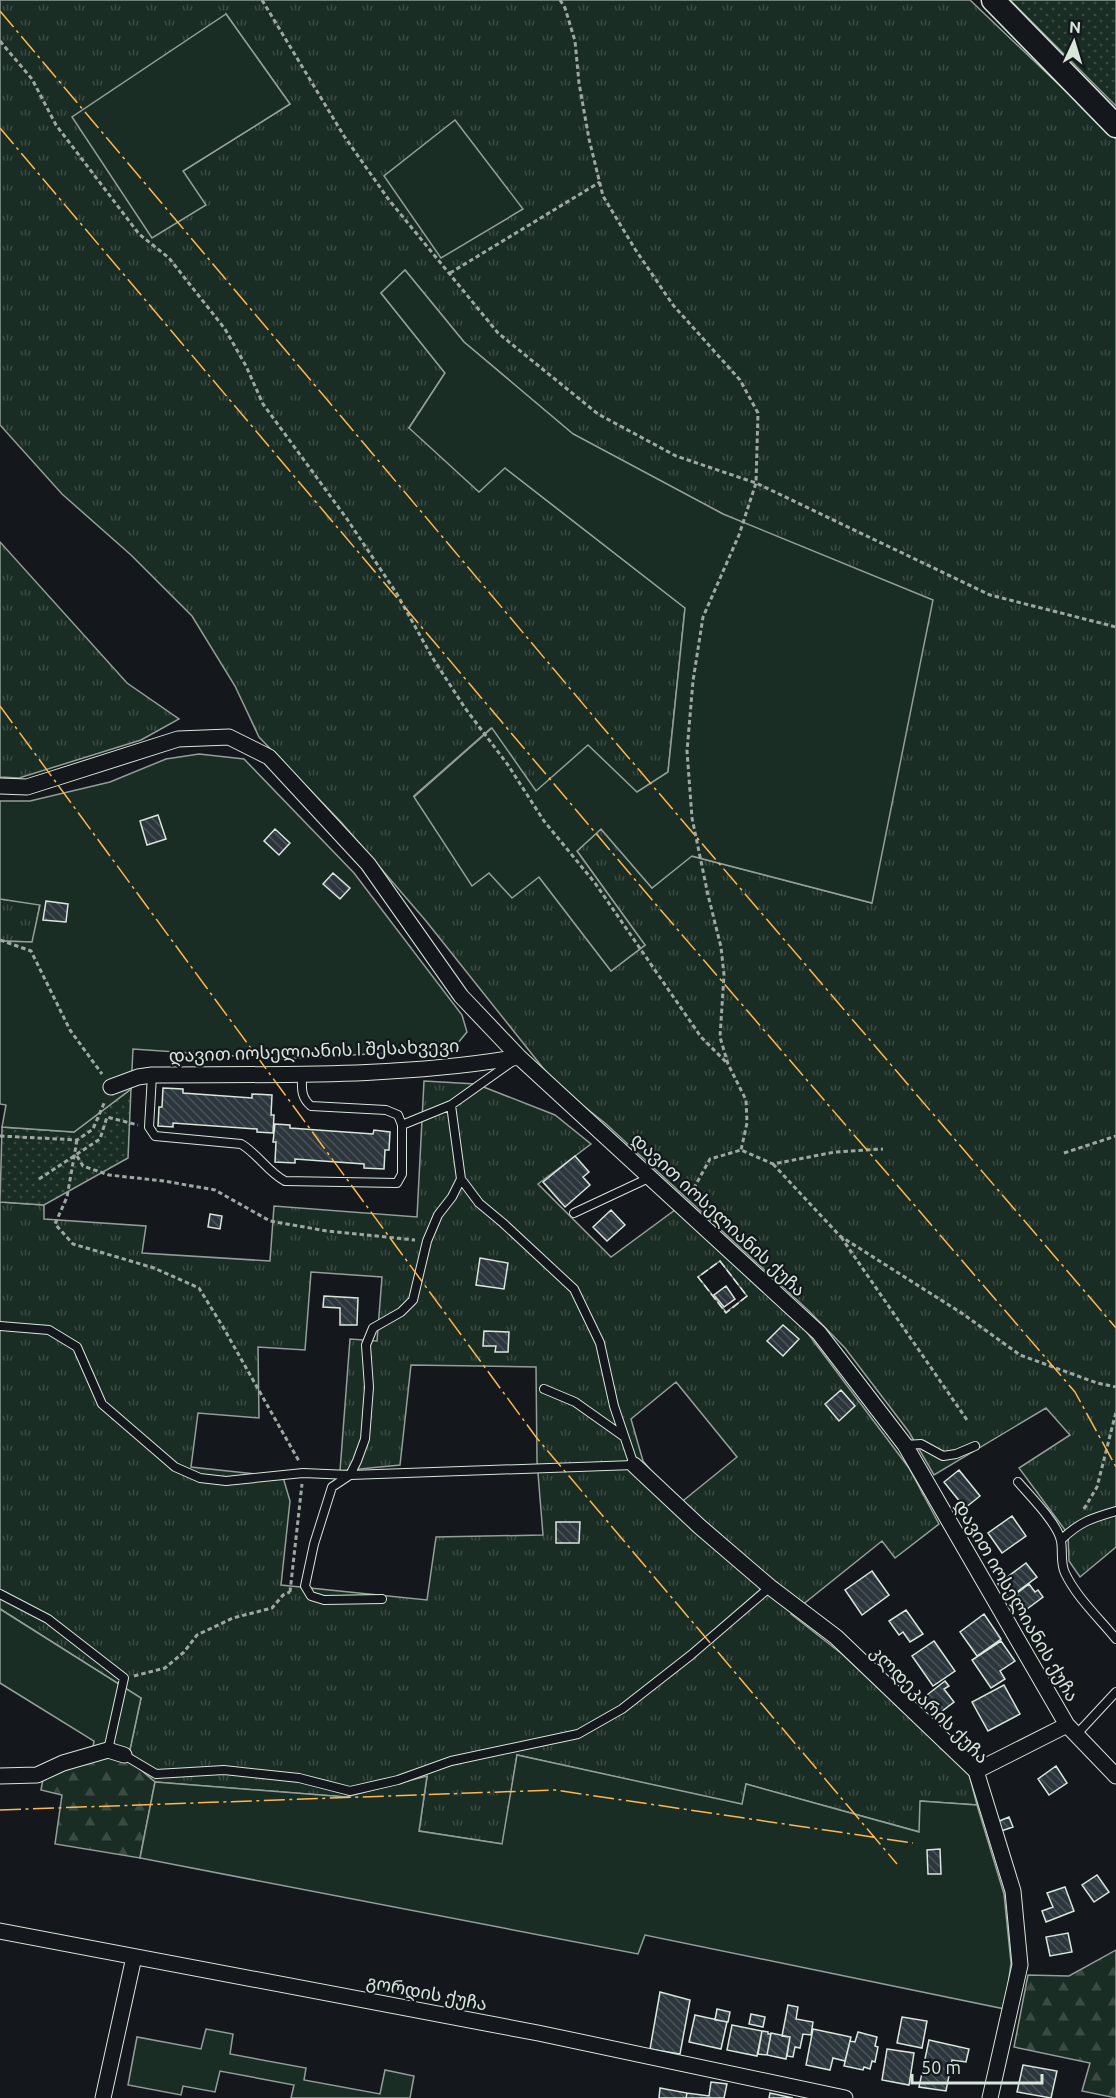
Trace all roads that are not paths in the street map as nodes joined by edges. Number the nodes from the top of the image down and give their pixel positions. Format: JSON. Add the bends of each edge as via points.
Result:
{"nodes":[{"id":1,"x":993,"y":0,"type":"edge"},
{"id":2,"x":1116,"y":126,"type":"edge"},
{"id":3,"x":0,"y":786,"type":"edge"},
{"id":4,"x":519,"y":1057,"type":"junction"},
{"id":5,"x":302,"y":1074,"type":"junction"},
{"id":6,"x":152,"y":1075,"type":"junction"},
{"id":7,"x":111,"y":1087,"type":"road end"},
{"id":8,"x":451,"y":1105,"type":"junction"},
{"id":9,"x":402,"y":1125,"type":"junction"},
{"id":10,"x":651,"y":1177,"type":"junction"},
{"id":11,"x":462,"y":1179,"type":"junction"},
{"id":12,"x":574,"y":1213,"type":"dead end"},
{"id":13,"x":0,"y":1326,"type":"edge"},
{"id":14,"x":544,"y":1389,"type":"dead end"},
{"id":15,"x":623,"y":1436,"type":"junction"},
{"id":16,"x":905,"y":1445,"type":"junction"},
{"id":17,"x":975,"y":1446,"type":"dead end"},
{"id":18,"x":634,"y":1465,"type":"junction"},
{"id":19,"x":350,"y":1475,"type":"junction"},
{"id":20,"x":1018,"y":1482,"type":"dead end"},
{"id":21,"x":1116,"y":1511,"type":"edge"},
{"id":22,"x":1061,"y":1540,"type":"junction"},
{"id":23,"x":770,"y":1587,"type":"junction"},
{"id":24,"x":0,"y":1594,"type":"edge"},
{"id":25,"x":382,"y":1599,"type":"dead end"},
{"id":26,"x":1116,"y":1639,"type":"edge"},
{"id":27,"x":1116,"y":1692,"type":"edge"},
{"id":28,"x":1071,"y":1730,"type":"junction"},
{"id":29,"x":108,"y":1750,"type":"junction"},
{"id":30,"x":124,"y":1755,"type":"joint"},
{"id":31,"x":976,"y":1771,"type":"junction"},
{"id":32,"x":0,"y":1776,"type":"edge"},
{"id":33,"x":1116,"y":1776,"type":"edge"},
{"id":34,"x":0,"y":1931,"type":"edge"},
{"id":35,"x":134,"y":1957,"type":"junction"},
{"id":36,"x":103,"y":2098,"type":"edge"},
{"id":37,"x":845,"y":2098,"type":"edge"},
{"id":38,"x":990,"y":2098,"type":"edge"}],
"edges":[{"from":1,"to":2,"type":"main road"},
{"from":3,"to":4,"type":"street","name":"დავით იოსელიანის ქუჩა","via":[[27,787],[178,739],[229,737],[269,757],[368,864],[461,996]]},
{"from":4,"to":5,"type":"street","name":"დავით იოსელიანის I შესახვევი","via":[[436,1068]]},
{"from":4,"to":8,"type":"lane"},
{"from":4,"to":10,"type":"street","name":"დავით იოსელიანის ქუჩა"},
{"from":5,"to":6,"type":"street","name":"დავით იოსელიანის I შესახვევი"},
{"from":5,"to":9,"type":"lane","via":[[302,1095],[311,1106],[386,1110],[398,1115]]},
{"from":6,"to":7,"type":"street","name":"დავით იოსელიანის I შესახვევი"},
{"from":6,"to":9,"type":"lane","via":[[149,1127],[155,1136],[241,1143],[285,1181],[396,1183],[402,1174]]},
{"from":8,"to":9,"type":"lane"},
{"from":8,"to":11,"type":"lane"},
{"from":10,"to":12,"type":"lane"},
{"from":10,"to":16,"type":"street","name":"დავით იოსელიანის ქუჩა","via":[[819,1333]]},
{"from":11,"to":15,"type":"lane","via":[[478,1203],[574,1288],[600,1343]]},
{"from":11,"to":19,"type":"lane","via":[[426,1241],[413,1300],[373,1328],[366,1345],[369,1387],[365,1440]]},
{"from":13,"to":19,"type":"lane","via":[[49,1330],[77,1347],[102,1404],[175,1467],[200,1478],[226,1481],[303,1473]]},
{"from":14,"to":15,"type":"lane","via":[[575,1402]]},
{"from":15,"to":18,"type":"lane"},
{"from":16,"to":17,"type":"lane","via":[[921,1444],[943,1456]]},
{"from":16,"to":28,"type":"street","name":"დავით იოსელიანის ქუჩა"},
{"from":18,"to":19,"type":"lane"},
{"from":18,"to":23,"type":"street","name":"კლდეკარის ქუჩა"},
{"from":19,"to":25,"type":"lane","via":[[332,1487],[305,1586],[310,1596],[324,1600]]},
{"from":20,"to":22,"type":"lane","via":[[1048,1517]]},
{"from":21,"to":22,"type":"lane","via":[[1091,1518]]},
{"from":22,"to":26,"type":"lane","via":[[1065,1572]]},
{"from":23,"to":30,"type":"lane","via":[[622,1708],[578,1734],[451,1761],[398,1780],[350,1791],[299,1778],[224,1770],[156,1774]]},
{"from":23,"to":31,"type":"street","name":"კლდეკარის ქუჩა","via":[[836,1637]]},
{"from":24,"to":29,"type":"lane","via":[[48,1619],[124,1678]]},
{"from":27,"to":28,"type":"lane"},
{"from":28,"to":31,"type":"street"},
{"from":28,"to":33,"type":"street","name":"დავით იოსელიანის ქუჩა"},
{"from":29,"to":30,"type":"street"},
{"from":29,"to":32,"type":"street","via":[[37,1775]]},
{"from":31,"to":38,"type":"street","name":"კლდეკარის ქუჩა","via":[[1013,1891],[1020,1965]]},
{"from":34,"to":35,"type":"street","name":"გორდის ქუჩა"},
{"from":35,"to":36,"type":"street"},
{"from":35,"to":37,"type":"street","name":"გორდის ქუჩა","via":[[538,2033]]}]}
